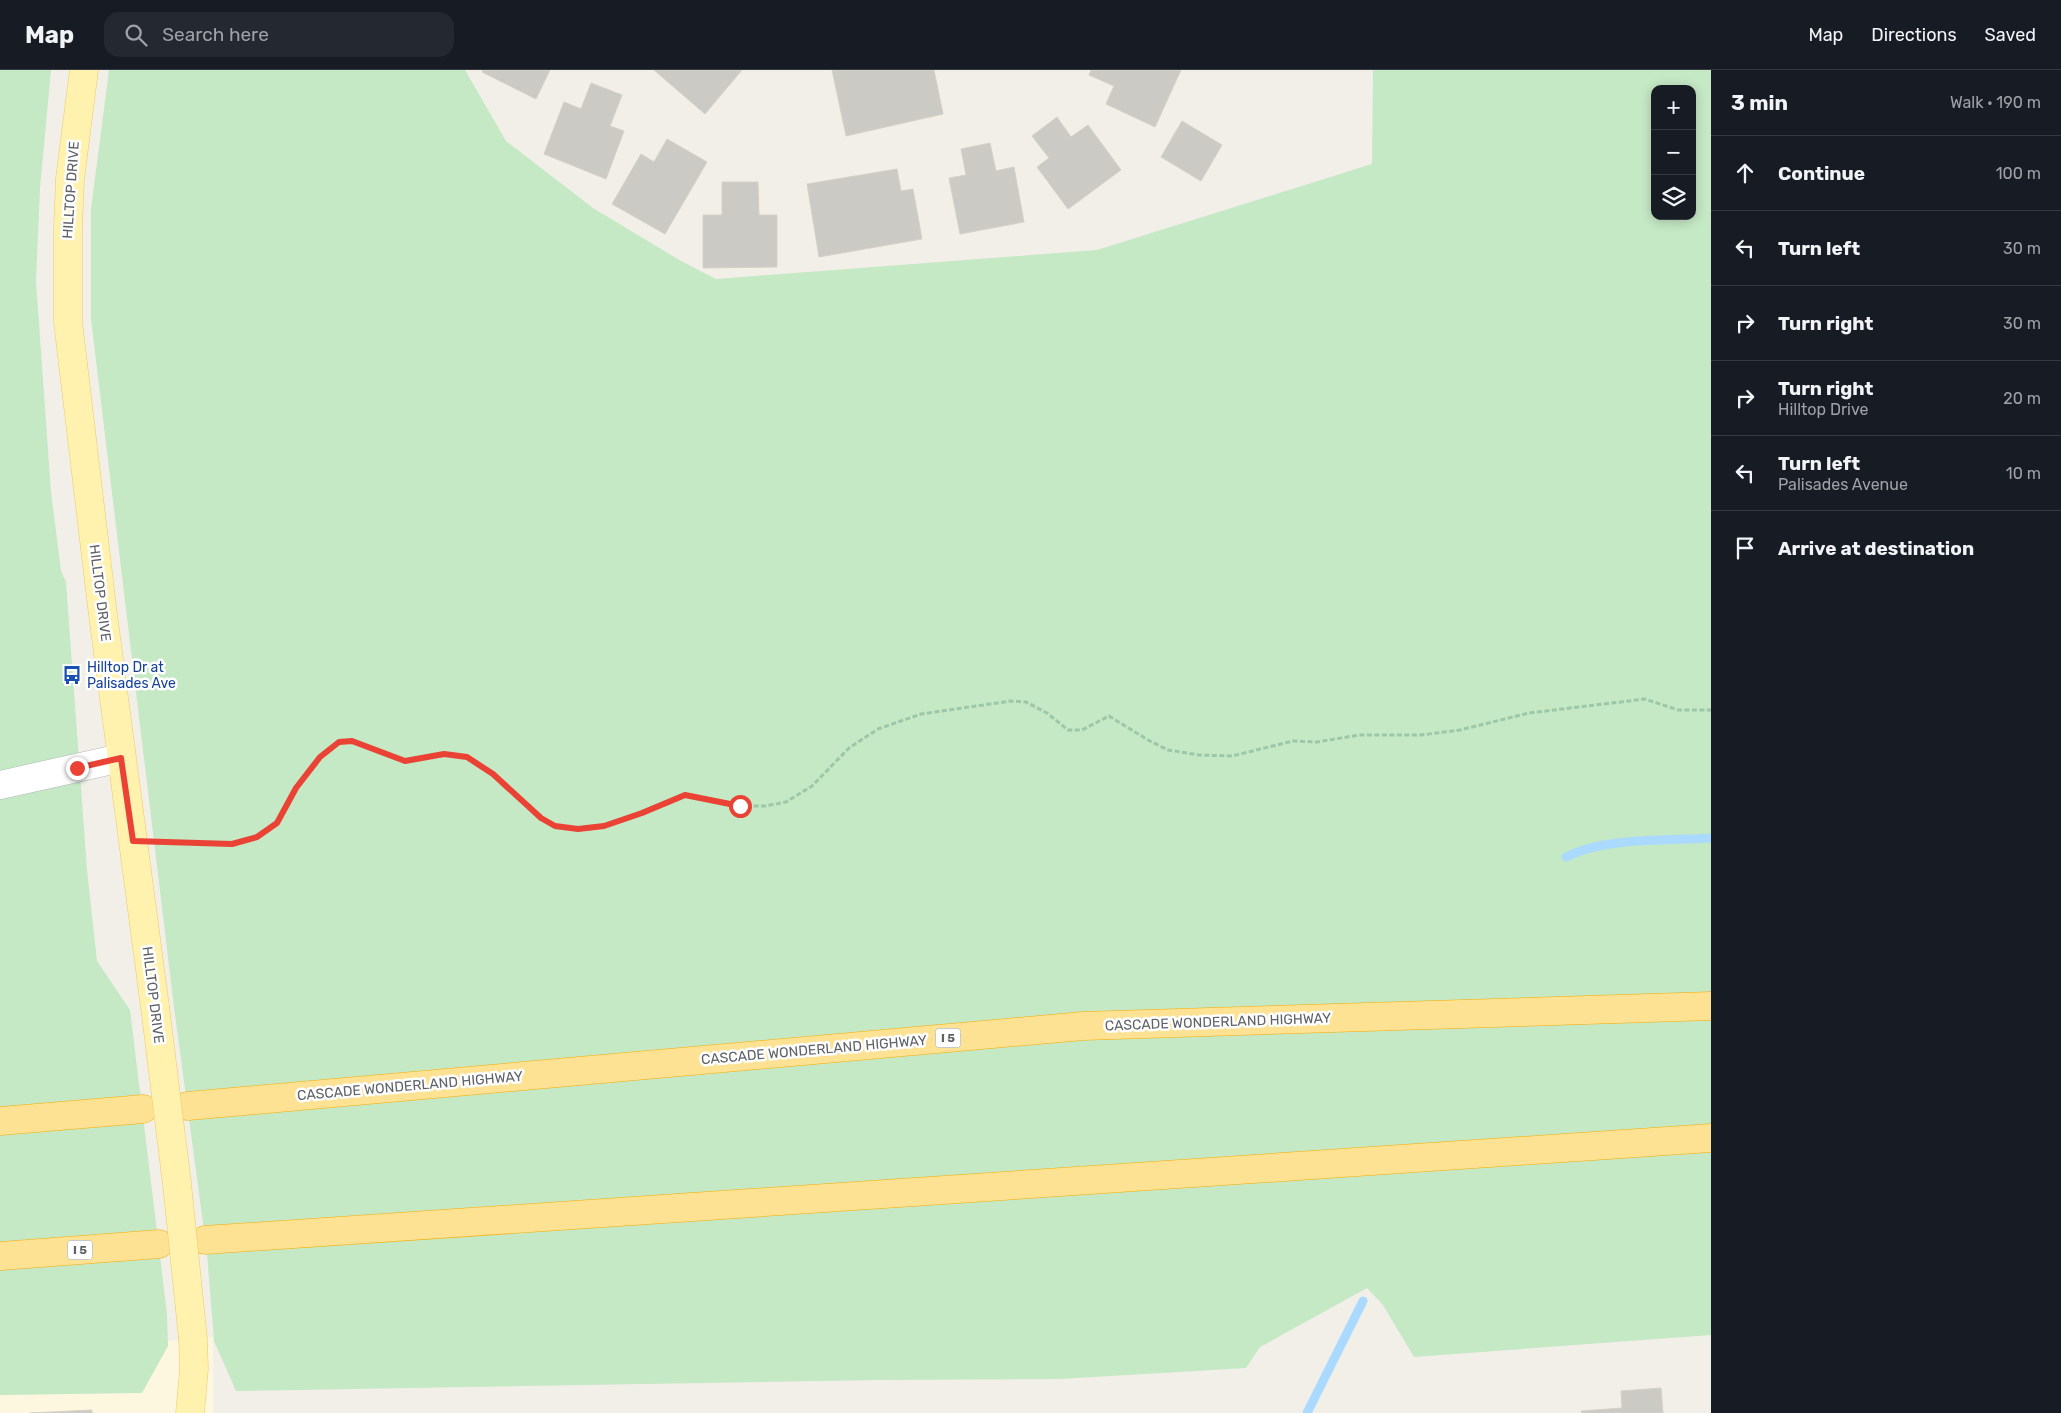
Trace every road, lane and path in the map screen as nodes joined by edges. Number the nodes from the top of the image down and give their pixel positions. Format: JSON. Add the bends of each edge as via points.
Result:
{"nodes":[{"id":1,"x":84,"y":70,"type":"edge"},
{"id":2,"x":1711,"y":710,"type":"edge"},
{"id":3,"x":121,"y":758,"type":"junction"},
{"id":4,"x":0,"y":785,"type":"edge"},
{"id":5,"x":133,"y":841,"type":"junction"},
{"id":6,"x":1711,"y":1006,"type":"edge"},
{"id":7,"x":188,"y":1106,"type":"dead end"},
{"id":8,"x":143,"y":1109,"type":"dead end"},
{"id":9,"x":0,"y":1121,"type":"edge"},
{"id":10,"x":1711,"y":1138,"type":"edge"},
{"id":11,"x":205,"y":1240,"type":"dead end"},
{"id":12,"x":159,"y":1244,"type":"dead end"},
{"id":13,"x":0,"y":1256,"type":"edge"},
{"id":14,"x":190,"y":1413,"type":"edge"}],
"edges":[{"from":1,"to":3,"type":"main road","name":"HILLTOP DRIVE","via":[[70,179],[68,322]]},
{"from":2,"to":5,"type":"path","via":[[1678,710],[1645,699],[1529,713],[1460,730],[1421,735],[1359,735],[1317,742],[1293,741],[1232,756],[1168,750],[1109,716],[1082,730],[1068,730],[1047,713],[1026,702],[1011,700],[921,714],[878,729],[849,748],[812,786],[786,802],[740,806],[685,795],[604,826],[578,829],[555,826],[541,818],[493,774],[467,757],[444,754],[405,761],[352,741],[339,742],[320,757],[296,788],[277,823],[257,837],[232,844]]},
{"from":3,"to":4,"type":"street"},
{"from":3,"to":5,"type":"main road","name":"HILLTOP DRIVE"},
{"from":5,"to":14,"type":"main road","name":"HILLTOP DRIVE","bridge":true,"via":[[177,1184],[193,1339]]},
{"from":6,"to":7,"type":"highway","name":"CASCADE WONDERLAND HIGHWAY","number":"I 5","via":[[1083,1026]]},
{"from":8,"to":9,"type":"highway"},
{"from":10,"to":11,"type":"highway"},
{"from":12,"to":13,"type":"highway","number":"I 5"}]}
